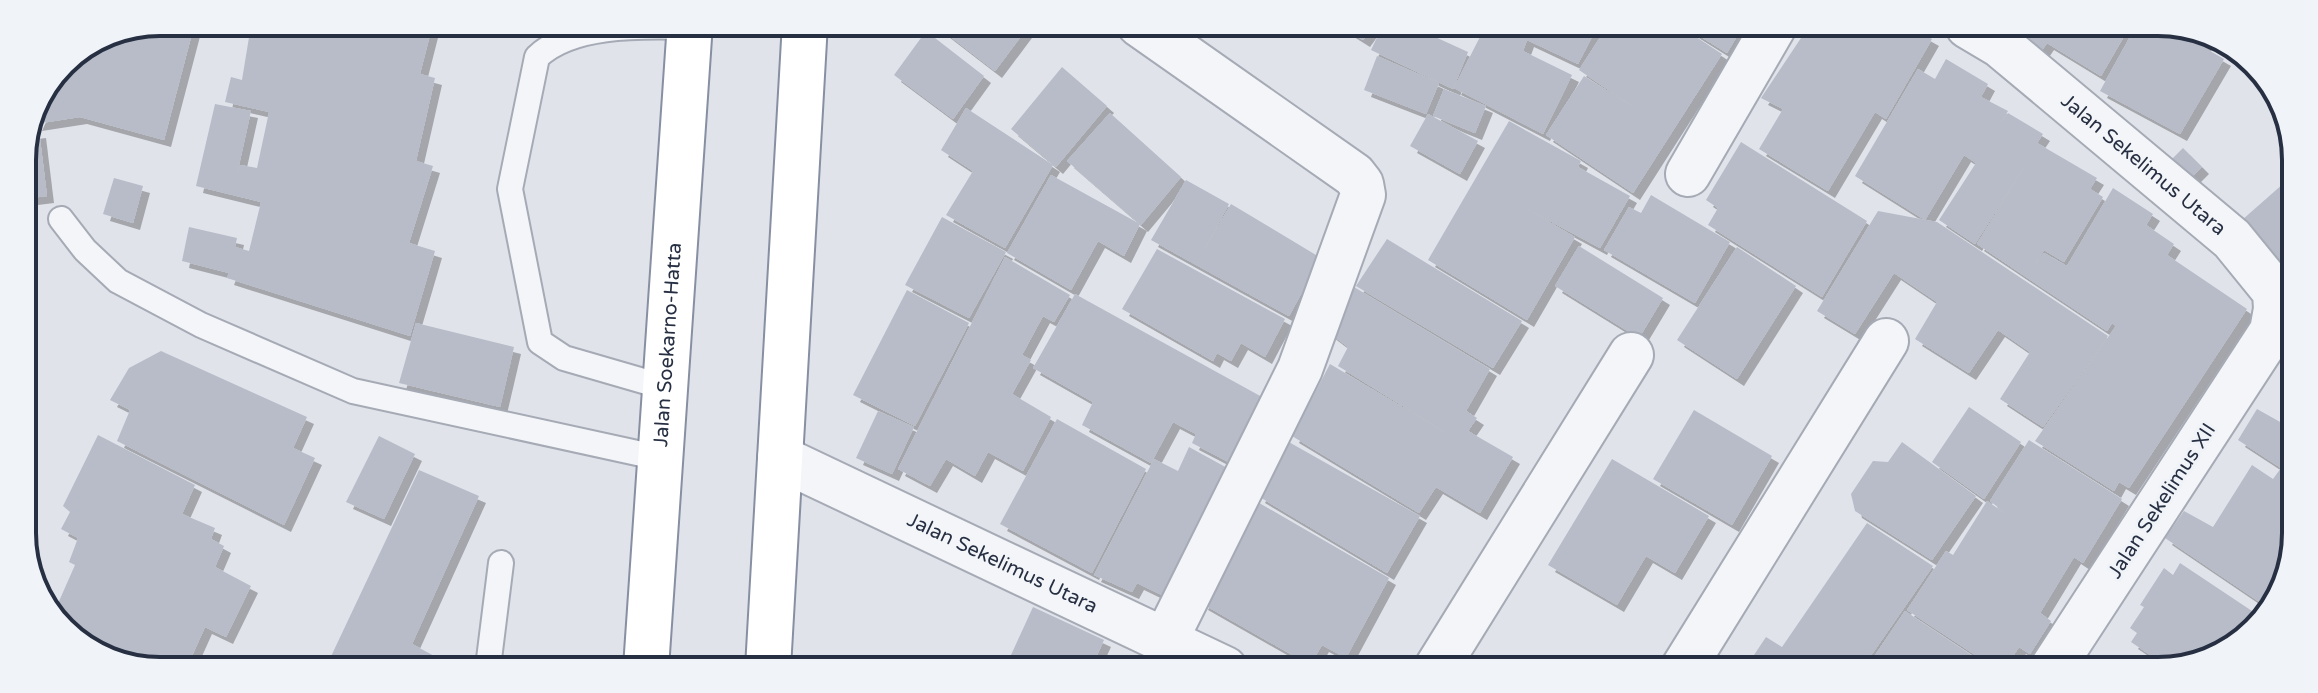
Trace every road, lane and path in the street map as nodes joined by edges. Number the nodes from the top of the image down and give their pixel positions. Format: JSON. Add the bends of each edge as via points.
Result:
{"nodes":[{"id":1,"x":580,"y":36,"type":"edge"},
{"id":2,"x":689,"y":36,"type":"edge"},
{"id":3,"x":804,"y":36,"type":"edge"},
{"id":4,"x":1156,"y":36,"type":"edge"},
{"id":5,"x":1768,"y":36,"type":"edge"},
{"id":6,"x":1985,"y":36,"type":"edge"},
{"id":7,"x":1688,"y":174,"type":"dead end"},
{"id":8,"x":61,"y":219,"type":"dead end"},
{"id":9,"x":2272,"y":331,"type":"joint"},
{"id":10,"x":1886,"y":341,"type":"dead end"},
{"id":11,"x":1631,"y":355,"type":"dead end"},
{"id":12,"x":664,"y":387,"type":"junction"},
{"id":13,"x":660,"y":458,"type":"junction"},
{"id":14,"x":780,"y":458,"type":"junction"},
{"id":15,"x":501,"y":563,"type":"dead end"},
{"id":16,"x":1165,"y":641,"type":"junction"},
{"id":17,"x":489,"y":657,"type":"edge"},
{"id":18,"x":647,"y":657,"type":"edge"},
{"id":19,"x":769,"y":657,"type":"edge"},
{"id":20,"x":1199,"y":657,"type":"edge"},
{"id":21,"x":1443,"y":657,"type":"edge"},
{"id":22,"x":1690,"y":657,"type":"edge"},
{"id":23,"x":2059,"y":657,"type":"edge"}],
"edges":[{"from":1,"to":12,"type":"lane","via":[[551,43],[537,57],[510,189],[540,342],[564,358]]},
{"from":2,"to":12,"type":"highway","name":"Jalan Soekarno-Hatta"},
{"from":3,"to":14,"type":"highway"},
{"from":4,"to":16,"type":"street","via":[[1354,175],[1363,195],[1300,369]]},
{"from":5,"to":7,"type":"street"},
{"from":6,"to":9,"type":"street","name":"Jalan Sekelimus Utara","via":[[2232,239],[2275,292]]},
{"from":8,"to":13,"type":"lane","via":[[118,281],[201,325],[353,391]]},
{"from":9,"to":23,"type":"street","name":"Jalan Sekelimus XII"},
{"from":10,"to":22,"type":"street"},
{"from":11,"to":21,"type":"street"},
{"from":12,"to":13,"type":"highway","name":"Jalan Soekarno-Hatta"},
{"from":13,"to":18,"type":"highway","name":"Jalan Soekarno-Hatta"},
{"from":14,"to":16,"type":"street","name":"Jalan Sekelimus Utara"},
{"from":14,"to":19,"type":"highway"},
{"from":15,"to":17,"type":"lane"},
{"from":16,"to":20,"type":"street","name":"Jalan Sekelimus Utara"}]}
